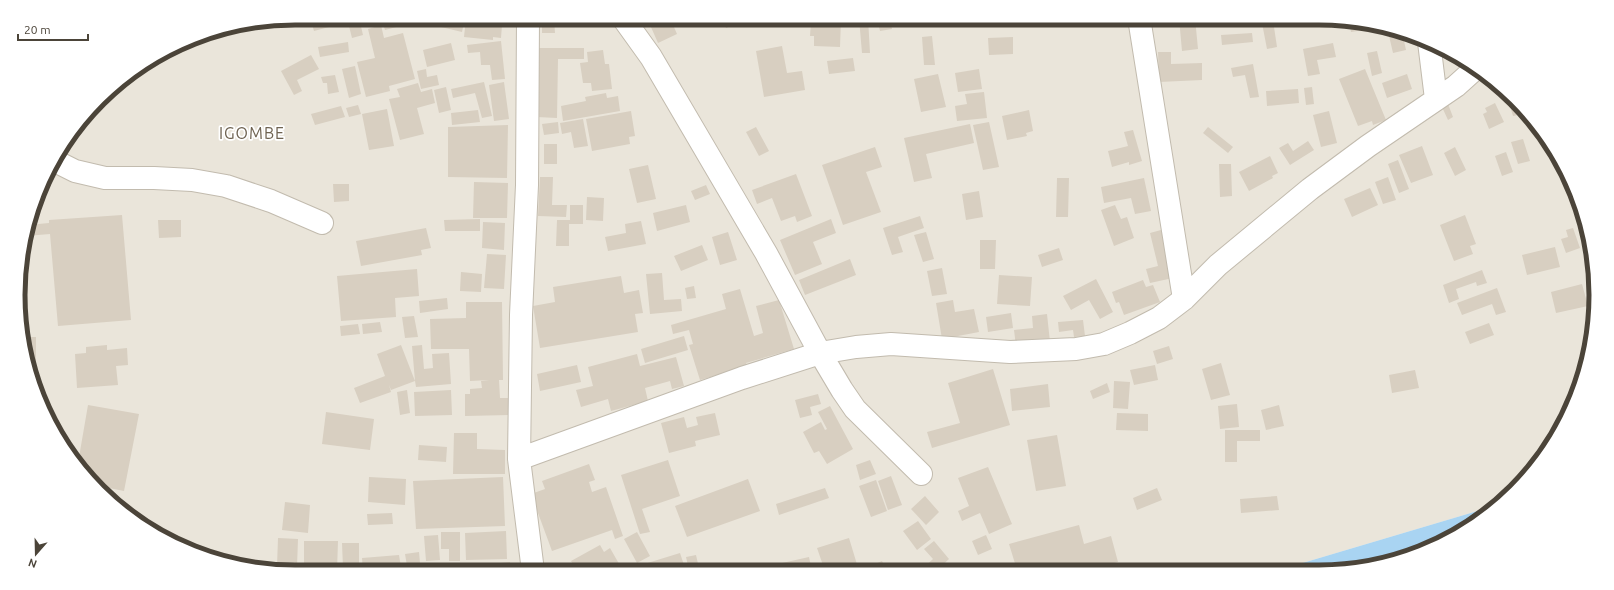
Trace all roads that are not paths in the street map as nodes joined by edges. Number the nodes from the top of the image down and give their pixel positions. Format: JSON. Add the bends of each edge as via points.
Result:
{"nodes":[{"id":1,"x":528,"y":25,"type":"edge"},
{"id":2,"x":628,"y":25,"type":"edge"},
{"id":3,"x":1140,"y":25,"type":"edge"},
{"id":4,"x":1430,"y":49,"type":"edge"},
{"id":5,"x":1471,"y":72,"type":"edge"},
{"id":6,"x":1436,"y":99,"type":"junction"},
{"id":7,"x":59,"y":163,"type":"edge"},
{"id":8,"x":322,"y":222,"type":"dead end"},
{"id":9,"x":1184,"y":299,"type":"junction"},
{"id":10,"x":820,"y":353,"type":"junction"},
{"id":11,"x":519,"y":459,"type":"junction"},
{"id":12,"x":921,"y":474,"type":"dead end"},
{"id":13,"x":532,"y":565,"type":"edge"}],
"edges":[{"from":1,"to":11,"type":"street","via":[[527,185],[521,315]]},
{"from":2,"to":10,"type":"street","via":[[651,57],[766,253]]},
{"from":3,"to":9,"type":"street"},
{"from":4,"to":6,"type":"street"},
{"from":5,"to":6,"type":"street"},
{"from":6,"to":9,"type":"street","via":[[1310,188],[1224,260]]},
{"from":7,"to":8,"type":"street","via":[[75,171],[105,178],[192,180],[226,186]]},
{"from":9,"to":10,"type":"street","via":[[1159,318],[1130,333],[1104,344],[1076,349],[1010,352],[891,344]]},
{"from":10,"to":11,"type":"street","via":[[742,378]]},
{"from":10,"to":12,"type":"street","via":[[855,409]]},
{"from":11,"to":13,"type":"street"}]}
